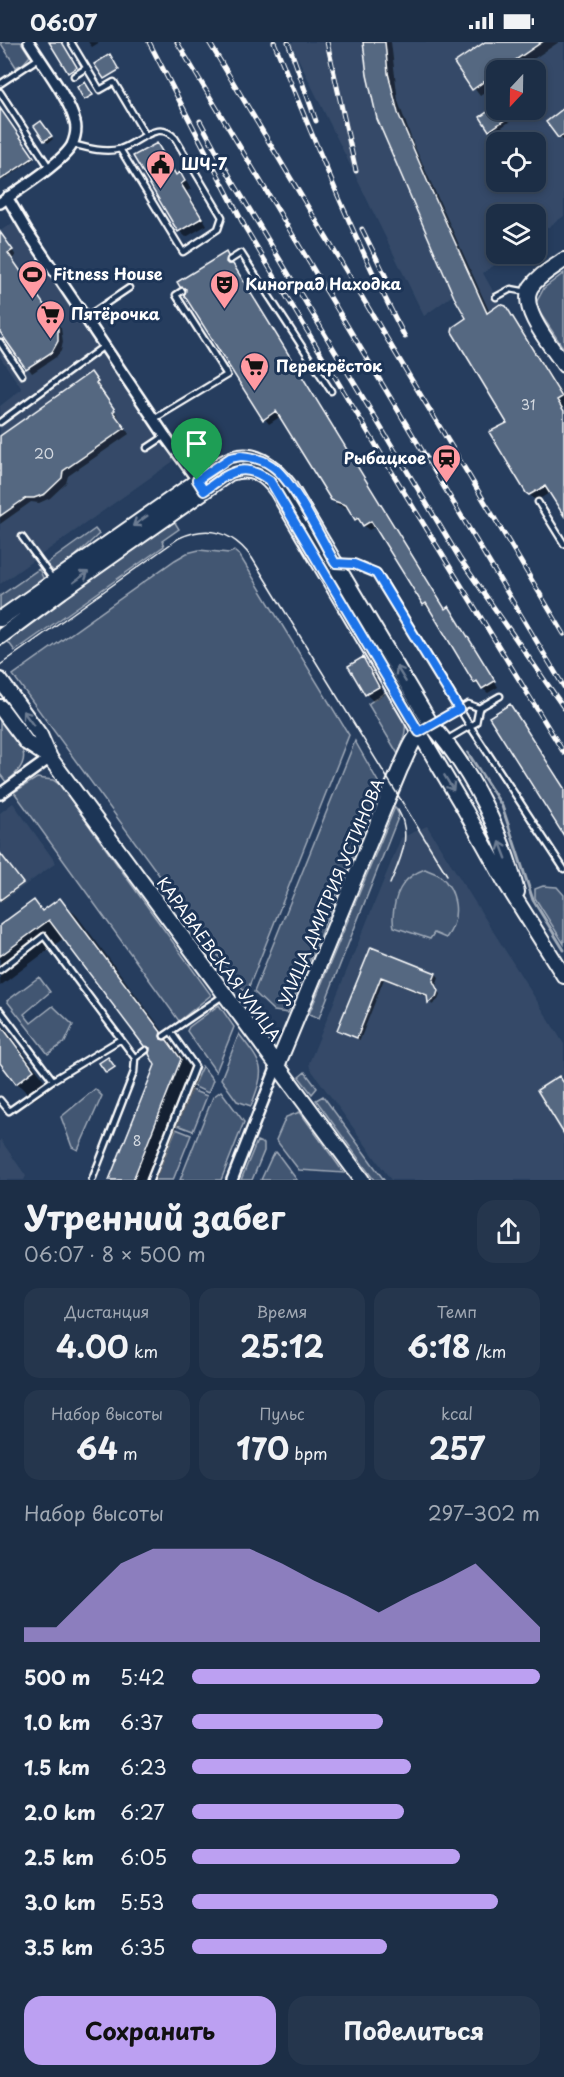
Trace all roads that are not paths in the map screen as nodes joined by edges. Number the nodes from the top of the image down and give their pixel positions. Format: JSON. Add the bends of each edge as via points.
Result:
{"nodes":[{"id":1,"x":29,"y":42,"type":"edge"},
{"id":2,"x":71,"y":42,"type":"edge"},
{"id":3,"x":39,"y":58,"type":"junction"},
{"id":4,"x":86,"y":68,"type":"junction"},
{"id":5,"x":74,"y":76,"type":"dead end"},
{"id":6,"x":0,"y":84,"type":"edge"},
{"id":7,"x":0,"y":92,"type":"edge"},
{"id":8,"x":146,"y":136,"type":"junction"},
{"id":9,"x":72,"y":144,"type":"junction"},
{"id":10,"x":120,"y":149,"type":"junction"},
{"id":11,"x":49,"y":167,"type":"junction"},
{"id":12,"x":4,"y":200,"type":"edge"},
{"id":13,"x":230,"y":260,"type":"dead end"},
{"id":14,"x":564,"y":260,"type":"edge"},
{"id":15,"x":129,"y":288,"type":"dead end"},
{"id":16,"x":182,"y":291,"type":"dead end"},
{"id":17,"x":528,"y":292,"type":"junction"},
{"id":18,"x":496,"y":297,"type":"dead end"},
{"id":19,"x":85,"y":317,"type":"junction"},
{"id":20,"x":0,"y":342,"type":"edge"},
{"id":21,"x":104,"y":345,"type":"junction"},
{"id":22,"x":564,"y":365,"type":"edge"},
{"id":23,"x":22,"y":375,"type":"dead end"},
{"id":24,"x":331,"y":391,"type":"dead end"},
{"id":25,"x":154,"y":419,"type":"junction"},
{"id":26,"x":0,"y":422,"type":"edge"},
{"id":27,"x":165,"y":436,"type":"junction"},
{"id":28,"x":147,"y":448,"type":"dead end"},
{"id":29,"x":261,"y":467,"type":"junction"},
{"id":30,"x":201,"y":486,"type":"junction"},
{"id":31,"x":538,"y":502,"type":"dead end"},
{"id":32,"x":22,"y":537,"type":"dead end"},
{"id":33,"x":564,"y":544,"type":"edge"},
{"id":34,"x":335,"y":563,"type":"junction"},
{"id":35,"x":58,"y":586,"type":"junction"},
{"id":36,"x":0,"y":619,"type":"edge"},
{"id":37,"x":0,"y":637,"type":"edge"},
{"id":38,"x":0,"y":680,"type":"edge"},
{"id":39,"x":500,"y":696,"type":"dead end"},
{"id":40,"x":0,"y":707,"type":"edge"},
{"id":41,"x":479,"y":708,"type":"junction"},
{"id":42,"x":459,"y":709,"type":"junction"},
{"id":43,"x":470,"y":726,"type":"junction"},
{"id":44,"x":425,"y":728,"type":"junction"},
{"id":45,"x":446,"y":741,"type":"junction"},
{"id":46,"x":50,"y":758,"type":"junction"},
{"id":47,"x":0,"y":794,"type":"edge"},
{"id":48,"x":564,"y":869,"type":"edge"},
{"id":49,"x":520,"y":906,"type":"junction"},
{"id":50,"x":0,"y":970,"type":"edge"},
{"id":51,"x":564,"y":976,"type":"edge"},
{"id":52,"x":224,"y":995,"type":"junction"},
{"id":53,"x":0,"y":1010,"type":"edge"},
{"id":54,"x":171,"y":1032,"type":"junction"},
{"id":55,"x":164,"y":1036,"type":"dead end"},
{"id":56,"x":121,"y":1039,"type":"junction"},
{"id":57,"x":147,"y":1050,"type":"dead end"},
{"id":58,"x":135,"y":1058,"type":"junction"},
{"id":59,"x":278,"y":1066,"type":"junction"},
{"id":60,"x":53,"y":1080,"type":"junction"},
{"id":61,"x":0,"y":1100,"type":"edge"},
{"id":62,"x":92,"y":1180,"type":"edge"},
{"id":63,"x":150,"y":1180,"type":"edge"},
{"id":64,"x":231,"y":1180,"type":"edge"},
{"id":65,"x":362,"y":1180,"type":"edge"}],
"edges":[{"from":1,"to":3,"type":"street"},
{"from":2,"to":4,"type":"lane"},
{"from":3,"to":6,"type":"lane"},
{"from":3,"to":9,"type":"street","via":[[71,109],[76,124]]},
{"from":4,"to":5,"type":"lane"},
{"from":4,"to":8,"type":"lane","via":[[100,90],[114,82]]},
{"from":7,"to":11,"type":"lane"},
{"from":8,"to":10,"type":"lane"},
{"from":8,"to":10,"type":"lane","via":[[162,129],[169,131],[222,217],[218,229],[183,252]]},
{"from":9,"to":10,"type":"lane","via":[[106,151]]},
{"from":9,"to":11,"type":"street"},
{"from":11,"to":12,"type":"street"},
{"from":12,"to":19,"type":"street"},
{"from":13,"to":24,"type":"lane","via":[[241,253]]},
{"from":14,"to":17,"type":"street"},
{"from":15,"to":19,"type":"lane"},
{"from":16,"to":25,"type":"lane","via":[[176,295],[227,375]]},
{"from":17,"to":18,"type":"lane","via":[[511,289]]},
{"from":17,"to":22,"type":"street","via":[[531,313]]},
{"from":19,"to":21,"type":"street"},
{"from":20,"to":23,"type":"lane"},
{"from":21,"to":25,"type":"street"},
{"from":21,"to":26,"type":"lane"},
{"from":25,"to":27,"type":"street"},
{"from":27,"to":28,"type":"lane"},
{"from":27,"to":30,"type":"street"},
{"from":29,"to":30,"type":"street","via":[[241,456],[230,458]]},
{"from":29,"to":34,"type":"street","via":[[273,466],[290,487]]},
{"from":29,"to":44,"type":"street"},
{"from":30,"to":35,"type":"street"},
{"from":31,"to":33,"type":"lane"},
{"from":32,"to":35,"type":"lane"},
{"from":34,"to":42,"type":"lane","via":[[354,564],[376,573]]},
{"from":44,"to":34,"type":"street","one_way":true},
{"from":35,"to":36,"type":"street"},
{"from":35,"to":37,"type":"street"},
{"from":46,"to":38,"type":"street","name":"КАРАВАЕВСКАЯ УЛИЦА","one_way":true,"via":[[40,735]]},
{"from":39,"to":41,"type":"lane"},
{"from":40,"to":46,"type":"street","name":"КАРАВАЕВСКАЯ УЛИЦА","via":[[27,743]]},
{"from":41,"to":42,"type":"lane","via":[[468,704]]},
{"from":41,"to":43,"type":"lane","via":[[476,723]]},
{"from":42,"to":43,"type":"lane"},
{"from":42,"to":44,"type":"lane"},
{"from":43,"to":45,"type":"lane"},
{"from":43,"to":48,"type":"lane"},
{"from":44,"to":45,"type":"street"},
{"from":44,"to":49,"type":"street","one_way":true},
{"from":44,"to":59,"type":"street","name":"УЛИЦА ДМИТРИЯ УСТИНОВА","via":[[400,769]]},
{"from":49,"to":45,"type":"street","one_way":true,"via":[[495,829]]},
{"from":46,"to":47,"type":"street"},
{"from":46,"to":52,"type":"street","name":"КАРАВАЕВСКАЯ УЛИЦА"},
{"from":49,"to":51,"type":"street"},
{"from":50,"to":56,"type":"lane","via":[[44,936]]},
{"from":52,"to":54,"type":"lane"},
{"from":52,"to":59,"type":"street","name":"КАРАВАЕВСКАЯ УЛИЦА"},
{"from":53,"to":60,"type":"lane"},
{"from":54,"to":55,"type":"lane"},
{"from":54,"to":63,"type":"lane","via":[[195,1066]]},
{"from":56,"to":58,"type":"lane"},
{"from":56,"to":60,"type":"lane"},
{"from":57,"to":58,"type":"lane"},
{"from":58,"to":62,"type":"lane","via":[[134,1072]]},
{"from":59,"to":64,"type":"street","name":"УЛИЦА ДМИТРИЯ УСТИНОВА"},
{"from":59,"to":65,"type":"street","name":"КАРАВАЕВСКАЯ УЛИЦА"},
{"from":60,"to":61,"type":"lane","via":[[9,1111]]}]}
